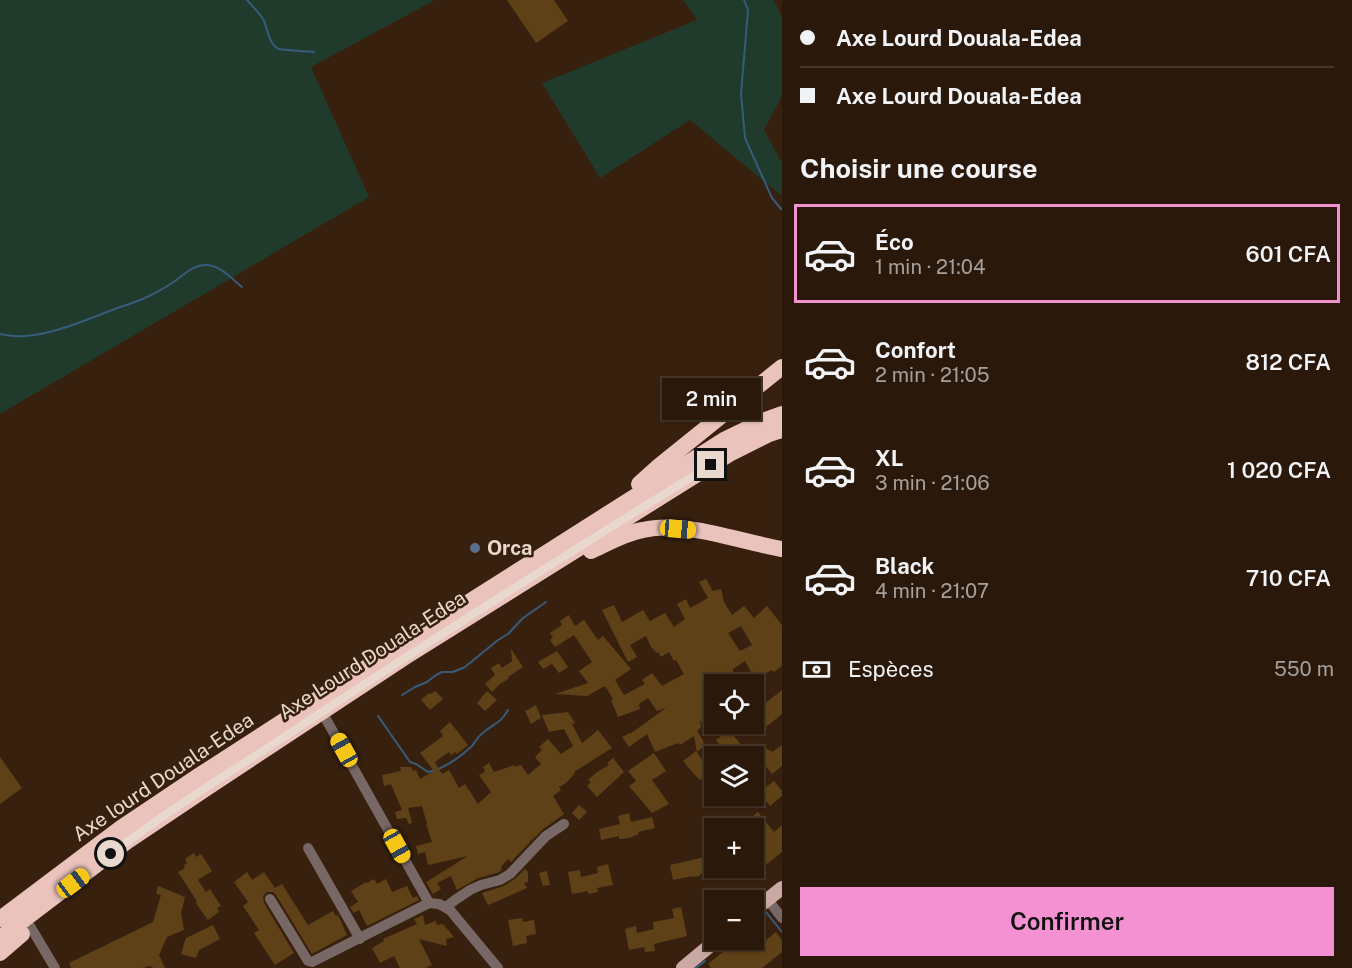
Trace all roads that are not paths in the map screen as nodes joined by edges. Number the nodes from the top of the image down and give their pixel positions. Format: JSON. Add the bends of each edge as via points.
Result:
{"nodes":[{"id":1,"x":782,"y":367,"type":"edge"},
{"id":2,"x":782,"y":414,"type":"edge"},
{"id":3,"x":782,"y":430,"type":"edge"},
{"id":4,"x":603,"y":517,"type":"junction"},
{"id":5,"x":782,"y":549,"type":"edge"},
{"id":6,"x":535,"y":575,"type":"junction"},
{"id":7,"x":322,"y":712,"type":"junction"},
{"id":8,"x":564,"y":824,"type":"dead end"},
{"id":9,"x":308,"y":848,"type":"dead end"},
{"id":10,"x":782,"y":888,"type":"edge"},
{"id":11,"x":49,"y":891,"type":"junction"},
{"id":12,"x":270,"y":899,"type":"dead end"},
{"id":13,"x":768,"y":900,"type":"junction"},
{"id":14,"x":429,"y":903,"type":"junction"},
{"id":15,"x":764,"y":903,"type":"edge"},
{"id":16,"x":446,"y":907,"type":"junction"},
{"id":17,"x":0,"y":911,"type":"edge"},
{"id":18,"x":782,"y":918,"type":"edge"},
{"id":19,"x":0,"y":919,"type":"edge"},
{"id":20,"x":30,"y":926,"type":"junction"},
{"id":21,"x":0,"y":938,"type":"edge"},
{"id":22,"x":360,"y":939,"type":"junction"},
{"id":23,"x":705,"y":950,"type":"edge"},
{"id":24,"x":0,"y":953,"type":"edge"},
{"id":25,"x":55,"y":968,"type":"edge"},
{"id":26,"x":498,"y":968,"type":"edge"},
{"id":27,"x":683,"y":968,"type":"edge"}],
"edges":[{"from":1,"to":4,"type":"highway","via":[[659,466]]},
{"from":2,"to":4,"type":"highway","name":"Axe lourd Douala-Edea","via":[[724,440]]},
{"from":3,"to":6,"type":"highway","name":"Axe Lourd Douala-Edea","via":[[730,453]]},
{"from":4,"to":11,"type":"highway","name":"Axe lourd Douala-Edea","via":[[121,828]]},
{"from":5,"to":6,"type":"highway","via":[[661,527],[618,539]]},
{"from":6,"to":7,"type":"highway","name":"Axe Lourd Douala-Edea"},
{"from":7,"to":11,"type":"highway","name":"Axe Lourd Douala-Edea"},
{"from":7,"to":14,"type":"street"},
{"from":8,"to":16,"type":"street","via":[[546,836],[510,874],[470,890]]},
{"from":9,"to":22,"type":"street"},
{"from":10,"to":13,"type":"main road"},
{"from":11,"to":17,"type":"highway"},
{"from":11,"to":19,"type":"highway","name":"Axe lourd Douala-Edea"},
{"from":11,"to":20,"type":"highway"},
{"from":11,"to":21,"type":"highway","name":"Axe Lourd Douala-Edea"},
{"from":12,"to":22,"type":"street","via":[[308,961]]},
{"from":13,"to":15,"type":"main road"},
{"from":13,"to":18,"type":"street"},
{"from":14,"to":16,"type":"street"},
{"from":14,"to":22,"type":"street"},
{"from":16,"to":26,"type":"street"},
{"from":20,"to":24,"type":"highway"},
{"from":20,"to":25,"type":"street"},
{"from":23,"to":27,"type":"main road"}]}
